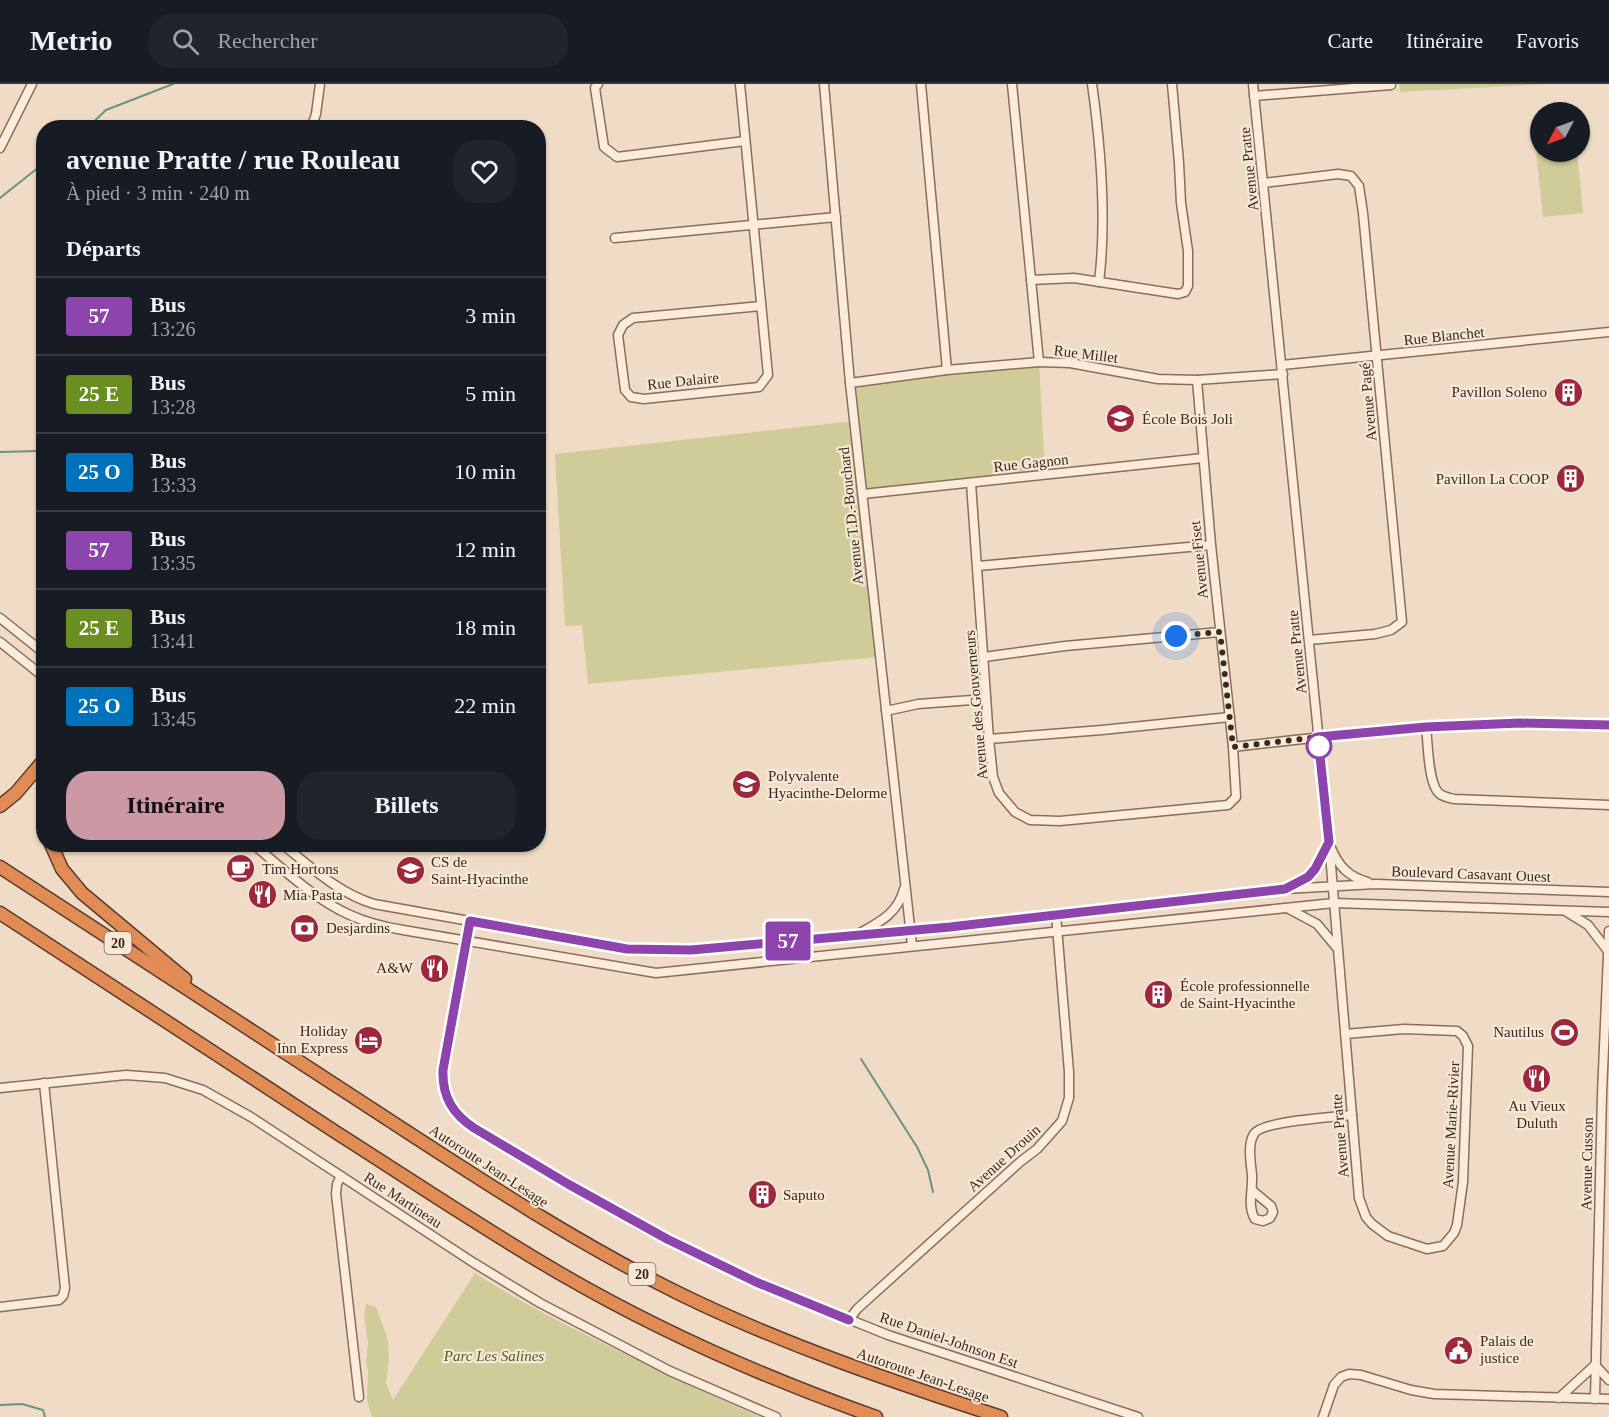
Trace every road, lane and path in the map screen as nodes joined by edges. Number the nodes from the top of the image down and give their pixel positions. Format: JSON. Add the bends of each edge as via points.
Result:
{"nodes":[{"id":1,"x":32,"y":84,"type":"edge"},
{"id":2,"x":320,"y":84,"type":"edge"},
{"id":3,"x":598,"y":84,"type":"edge"},
{"id":4,"x":740,"y":84,"type":"edge"},
{"id":5,"x":824,"y":84,"type":"edge"},
{"id":6,"x":921,"y":84,"type":"edge"},
{"id":7,"x":1012,"y":84,"type":"edge"},
{"id":8,"x":1092,"y":84,"type":"edge"},
{"id":9,"x":1172,"y":84,"type":"edge"},
{"id":10,"x":1254,"y":84,"type":"edge"},
{"id":11,"x":1391,"y":85,"type":"edge"},
{"id":12,"x":1347,"y":87,"type":"edge"},
{"id":13,"x":1254,"y":96,"type":"junction"},
{"id":14,"x":314,"y":120,"type":"edge"},
{"id":15,"x":746,"y":141,"type":"junction"},
{"id":16,"x":0,"y":148,"type":"edge"},
{"id":17,"x":1264,"y":183,"type":"junction"},
{"id":18,"x":836,"y":217,"type":"junction"},
{"id":19,"x":754,"y":225,"type":"junction"},
{"id":20,"x":615,"y":238,"type":"dead end"},
{"id":21,"x":1031,"y":280,"type":"junction"},
{"id":22,"x":1099,"y":282,"type":"junction"},
{"id":23,"x":761,"y":306,"type":"junction"},
{"id":24,"x":1609,"y":332,"type":"edge"},
{"id":25,"x":1377,"y":357,"type":"junction"},
{"id":26,"x":1039,"y":362,"type":"junction"},
{"id":27,"x":947,"y":370,"type":"junction"},
{"id":28,"x":1282,"y":370,"type":"junction"},
{"id":29,"x":1197,"y":380,"type":"junction"},
{"id":30,"x":850,"y":383,"type":"junction"},
{"id":31,"x":1203,"y":458,"type":"junction"},
{"id":32,"x":971,"y":483,"type":"junction"},
{"id":33,"x":862,"y":494,"type":"junction"},
{"id":34,"x":1211,"y":545,"type":"junction"},
{"id":35,"x":978,"y":566,"type":"junction"},
{"id":36,"x":0,"y":618,"type":"edge"},
{"id":37,"x":1220,"y":632,"type":"junction"},
{"id":38,"x":1309,"y":640,"type":"junction"},
{"id":39,"x":0,"y":642,"type":"edge"},
{"id":40,"x":36,"y":647,"type":"edge"},
{"id":41,"x":984,"y":657,"type":"junction"},
{"id":42,"x":36,"y":671,"type":"edge"},
{"id":43,"x":986,"y":699,"type":"junction"},
{"id":44,"x":886,"y":711,"type":"junction"},
{"id":45,"x":1230,"y":717,"type":"junction"},
{"id":46,"x":1609,"y":725,"type":"edge"},
{"id":47,"x":1426,"y":727,"type":"junction"},
{"id":48,"x":1318,"y":737,"type":"junction"},
{"id":49,"x":989,"y":739,"type":"junction"},
{"id":50,"x":1233,"y":747,"type":"junction"},
{"id":51,"x":36,"y":769,"type":"edge"},
{"id":52,"x":1228,"y":805,"type":"joint"},
{"id":53,"x":1609,"y":805,"type":"edge"},
{"id":54,"x":0,"y":806,"type":"edge"},
{"id":55,"x":1329,"y":842,"type":"junction"},
{"id":56,"x":55,"y":852,"type":"edge"},
{"id":57,"x":263,"y":852,"type":"edge"},
{"id":58,"x":292,"y":852,"type":"edge"},
{"id":59,"x":0,"y":867,"type":"edge"},
{"id":60,"x":1376,"y":884,"type":"junction"},
{"id":61,"x":905,"y":886,"type":"junction"},
{"id":62,"x":1332,"y":886,"type":"junction"},
{"id":63,"x":1285,"y":889,"type":"junction"},
{"id":64,"x":1609,"y":892,"type":"edge"},
{"id":65,"x":1334,"y":903,"type":"junction"},
{"id":66,"x":1288,"y":909,"type":"junction"},
{"id":67,"x":1564,"y":911,"type":"junction"},
{"id":68,"x":1609,"y":912,"type":"edge"},
{"id":69,"x":0,"y":913,"type":"edge"},
{"id":70,"x":1056,"y":915,"type":"junction"},
{"id":71,"x":470,"y":921,"type":"junction"},
{"id":72,"x":0,"y":924,"type":"edge"},
{"id":73,"x":910,"y":929,"type":"junction"},
{"id":74,"x":1058,"y":931,"type":"junction"},
{"id":75,"x":1609,"y":931,"type":"edge"},
{"id":76,"x":855,"y":935,"type":"junction"},
{"id":77,"x":39,"y":939,"type":"junction"},
{"id":78,"x":467,"y":941,"type":"junction"},
{"id":79,"x":912,"y":945,"type":"junction"},
{"id":80,"x":1337,"y":949,"type":"junction"},
{"id":81,"x":1609,"y":950,"type":"edge"},
{"id":82,"x":235,"y":1020,"type":"junction"},
{"id":83,"x":1345,"y":1034,"type":"junction"},
{"id":84,"x":44,"y":1083,"type":"junction"},
{"id":85,"x":0,"y":1088,"type":"edge"},
{"id":86,"x":1352,"y":1115,"type":"junction"},
{"id":87,"x":341,"y":1176,"type":"junction"},
{"id":88,"x":1253,"y":1191,"type":"dead end"},
{"id":89,"x":1366,"y":1217,"type":"joint"},
{"id":90,"x":0,"y":1307,"type":"edge"},
{"id":91,"x":849,"y":1320,"type":"junction"},
{"id":92,"x":1595,"y":1365,"type":"junction"},
{"id":93,"x":1609,"y":1380,"type":"edge"},
{"id":94,"x":359,"y":1397,"type":"dead end"},
{"id":95,"x":1558,"y":1398,"type":"junction"},
{"id":96,"x":1595,"y":1398,"type":"junction"},
{"id":97,"x":1609,"y":1399,"type":"edge"},
{"id":98,"x":776,"y":1417,"type":"edge"},
{"id":99,"x":876,"y":1417,"type":"edge"},
{"id":100,"x":1001,"y":1417,"type":"edge"},
{"id":101,"x":1138,"y":1417,"type":"edge"},
{"id":102,"x":1323,"y":1417,"type":"edge"}],
"edges":[{"from":1,"to":16,"type":"street"},
{"from":2,"to":14,"type":"street"},
{"from":3,"to":15,"type":"street","via":[[604,147],[617,157]]},
{"from":4,"to":15,"type":"street"},
{"from":5,"to":18,"type":"street","name":"Avenue T.D.-Bouchard"},
{"from":6,"to":27,"type":"street"},
{"from":7,"to":21,"type":"street"},
{"from":8,"to":22,"type":"street","via":[[1103,245]]},
{"from":9,"to":22,"type":"street","via":[[1188,286],[1178,294]]},
{"from":10,"to":13,"type":"street","name":"Avenue Pratte"},
{"from":11,"to":12,"type":"street"},
{"from":12,"to":13,"type":"street"},
{"from":13,"to":17,"type":"street","name":"Avenue Pratte"},
{"from":15,"to":19,"type":"street"},
{"from":17,"to":25,"type":"street","name":"Avenue Pagé","via":[[1338,174],[1351,176],[1359,186]]},
{"from":17,"to":28,"type":"street","name":"Avenue Pratte"},
{"from":18,"to":19,"type":"street"},
{"from":18,"to":30,"type":"street","name":"Avenue T.D.-Bouchard"},
{"from":19,"to":20,"type":"street"},
{"from":19,"to":23,"type":"street"},
{"from":21,"to":22,"type":"street","via":[[1074,278]]},
{"from":21,"to":26,"type":"street"},
{"from":23,"to":23,"type":"street","name":"Rue Dalaire","via":[[768,375],[759,387],[644,399],[631,397],[625,390],[618,336],[623,324],[633,318]]},
{"from":24,"to":25,"type":"street","name":"Rue Blanchet"},
{"from":25,"to":28,"type":"street","name":"Rue Blanchet"},
{"from":25,"to":38,"type":"street","name":"Avenue Pagé","via":[[1402,622],[1375,634]]},
{"from":26,"to":27,"type":"street","name":"Rue Millet"},
{"from":26,"to":29,"type":"street","name":"Rue Millet","via":[[1070,363],[1158,379]]},
{"from":27,"to":30,"type":"street","name":"Rue Millet"},
{"from":28,"to":29,"type":"street","name":"Rue Millet"},
{"from":28,"to":38,"type":"street","name":"Avenue Pratte"},
{"from":29,"to":31,"type":"street","name":"Avenue Fiset"},
{"from":30,"to":33,"type":"street","name":"Avenue T.D.-Bouchard"},
{"from":31,"to":32,"type":"street","name":"Rue Gagnon"},
{"from":31,"to":34,"type":"street","name":"Avenue Fiset"},
{"from":32,"to":33,"type":"street","name":"Rue Gagnon"},
{"from":32,"to":35,"type":"street","name":"Avenue des Gouverneurs"},
{"from":33,"to":44,"type":"street","name":"Avenue T.D.-Bouchard"},
{"from":34,"to":35,"type":"street"},
{"from":34,"to":37,"type":"street","name":"Avenue Fiset"},
{"from":35,"to":41,"type":"street","name":"Avenue des Gouverneurs"},
{"from":36,"to":40,"type":"street"},
{"from":37,"to":41,"type":"street"},
{"from":37,"to":45,"type":"street","name":"Avenue Fiset"},
{"from":38,"to":48,"type":"street","name":"Avenue Pratte"},
{"from":39,"to":42,"type":"street"},
{"from":41,"to":43,"type":"street","name":"Avenue des Gouverneurs"},
{"from":43,"to":44,"type":"street","via":[[918,704]]},
{"from":43,"to":49,"type":"street","name":"Avenue des Gouverneurs"},
{"from":44,"to":61,"type":"street","name":"Avenue T.D.-Bouchard"},
{"from":45,"to":49,"type":"street"},
{"from":45,"to":50,"type":"street","name":"Avenue Fiset"},
{"from":46,"to":47,"type":"street","via":[[1543,722]]},
{"from":47,"to":48,"type":"street"},
{"from":47,"to":53,"type":"street","via":[[1436,789],[1454,800]]},
{"from":48,"to":50,"type":"street"},
{"from":48,"to":55,"type":"street","name":"Avenue Pratte"},
{"from":49,"to":52,"type":"street","name":"Avenue des Gouverneurs","via":[[999,793],[1015,812],[1030,820],[1060,821]]},
{"from":50,"to":52,"type":"street","name":"Avenue Fiset","via":[[1236,797]]},
{"from":51,"to":54,"type":"highway"},
{"from":55,"to":60,"type":"street","via":[[1335,858],[1349,874]]},
{"from":55,"to":62,"type":"street","name":"Avenue Pratte"},
{"from":55,"to":63,"type":"street","via":[[1308,877]]},
{"from":56,"to":82,"type":"highway","via":[[66,874],[86,898]]},
{"from":57,"to":78,"type":"street","via":[[319,897],[352,917]]},
{"from":58,"to":71,"type":"street","name":"Boulevard Casavant Ouest","via":[[330,882],[362,900],[387,908]]},
{"from":59,"to":82,"type":"highway","name":"Autoroute Jean-Lesage","number":"20"},
{"from":60,"to":62,"type":"street","name":"Boulevard Casavant Ouest"},
{"from":60,"to":64,"type":"street","name":"Boulevard Casavant Ouest"},
{"from":61,"to":73,"type":"street","name":"Avenue T.D.-Bouchard"},
{"from":61,"to":76,"type":"street","via":[[898,905],[887,917]]},
{"from":62,"to":63,"type":"street","name":"Boulevard Casavant Ouest"},
{"from":62,"to":65,"type":"street","name":"Avenue Pratte"},
{"from":63,"to":70,"type":"street","name":"Boulevard Casavant Ouest"},
{"from":65,"to":66,"type":"street"},
{"from":65,"to":67,"type":"street"},
{"from":65,"to":80,"type":"street","name":"Avenue Pratte"},
{"from":66,"to":74,"type":"street"},
{"from":66,"to":80,"type":"street","via":[[1317,924]]},
{"from":67,"to":68,"type":"street"},
{"from":67,"to":81,"type":"street","via":[[1588,925]]},
{"from":69,"to":77,"type":"highway"},
{"from":70,"to":73,"type":"street","name":"Boulevard Casavant Ouest"},
{"from":70,"to":74,"type":"street","name":"Avenue Drouin"},
{"from":71,"to":76,"type":"street","name":"Boulevard Casavant Ouest","via":[[627,949],[691,950]]},
{"from":71,"to":78,"type":"street","name":"Rue Daniel-Johnson Est"},
{"from":72,"to":77,"type":"highway"},
{"from":73,"to":76,"type":"street","name":"Boulevard Casavant Ouest"},
{"from":73,"to":79,"type":"street","name":"Avenue T.D.-Bouchard"},
{"from":74,"to":79,"type":"street"},
{"from":74,"to":91,"type":"street","name":"Avenue Drouin","via":[[1069,1072],[1069,1098],[1062,1120],[1037,1149]]},
{"from":75,"to":81,"type":"street","name":"Avenue Cusson"},
{"from":77,"to":99,"type":"highway","via":[[563,1275],[717,1353]]},
{"from":78,"to":79,"type":"street","via":[[656,973]]},
{"from":78,"to":91,"type":"street","name":"Rue Daniel-Johnson Est","via":[[443,1076],[447,1099],[459,1116],[651,1231],[740,1275]]},
{"from":80,"to":83,"type":"street","name":"Avenue Pratte"},
{"from":81,"to":92,"type":"street","name":"Avenue Cusson"},
{"from":82,"to":100,"type":"highway","name":"Autoroute Jean-Lesage","number":"20","via":[[512,1199],[639,1272],[805,1349]]},
{"from":83,"to":86,"type":"street","name":"Avenue Pratte"},
{"from":83,"to":89,"type":"street","name":"Avenue Marie-Rivier","via":[[1404,1029],[1457,1031],[1468,1046],[1462,1182],[1454,1233],[1443,1246],[1427,1249],[1388,1236]]},
{"from":84,"to":85,"type":"street","name":"Rue Martineau"},
{"from":84,"to":87,"type":"street","name":"Rue Martineau","via":[[126,1075],[159,1077],[190,1085],[228,1103]]},
{"from":84,"to":90,"type":"street","via":[[65,1288],[59,1300]]},
{"from":86,"to":88,"type":"street","via":[[1258,1129],[1250,1149]]},
{"from":86,"to":89,"type":"street","name":"Avenue Pratte","via":[[1359,1198]]},
{"from":87,"to":94,"type":"street","via":[[336,1194]]},
{"from":87,"to":98,"type":"street","name":"Rue Martineau","via":[[540,1303],[670,1371]]},
{"from":91,"to":101,"type":"street","name":"Rue Daniel-Johnson Est"},
{"from":92,"to":93,"type":"street"},
{"from":92,"to":95,"type":"street"},
{"from":92,"to":96,"type":"street","name":"Avenue Cusson"},
{"from":95,"to":96,"type":"street"},
{"from":95,"to":102,"type":"street","via":[[1434,1394],[1349,1374],[1334,1385]]},
{"from":96,"to":97,"type":"street"}]}
